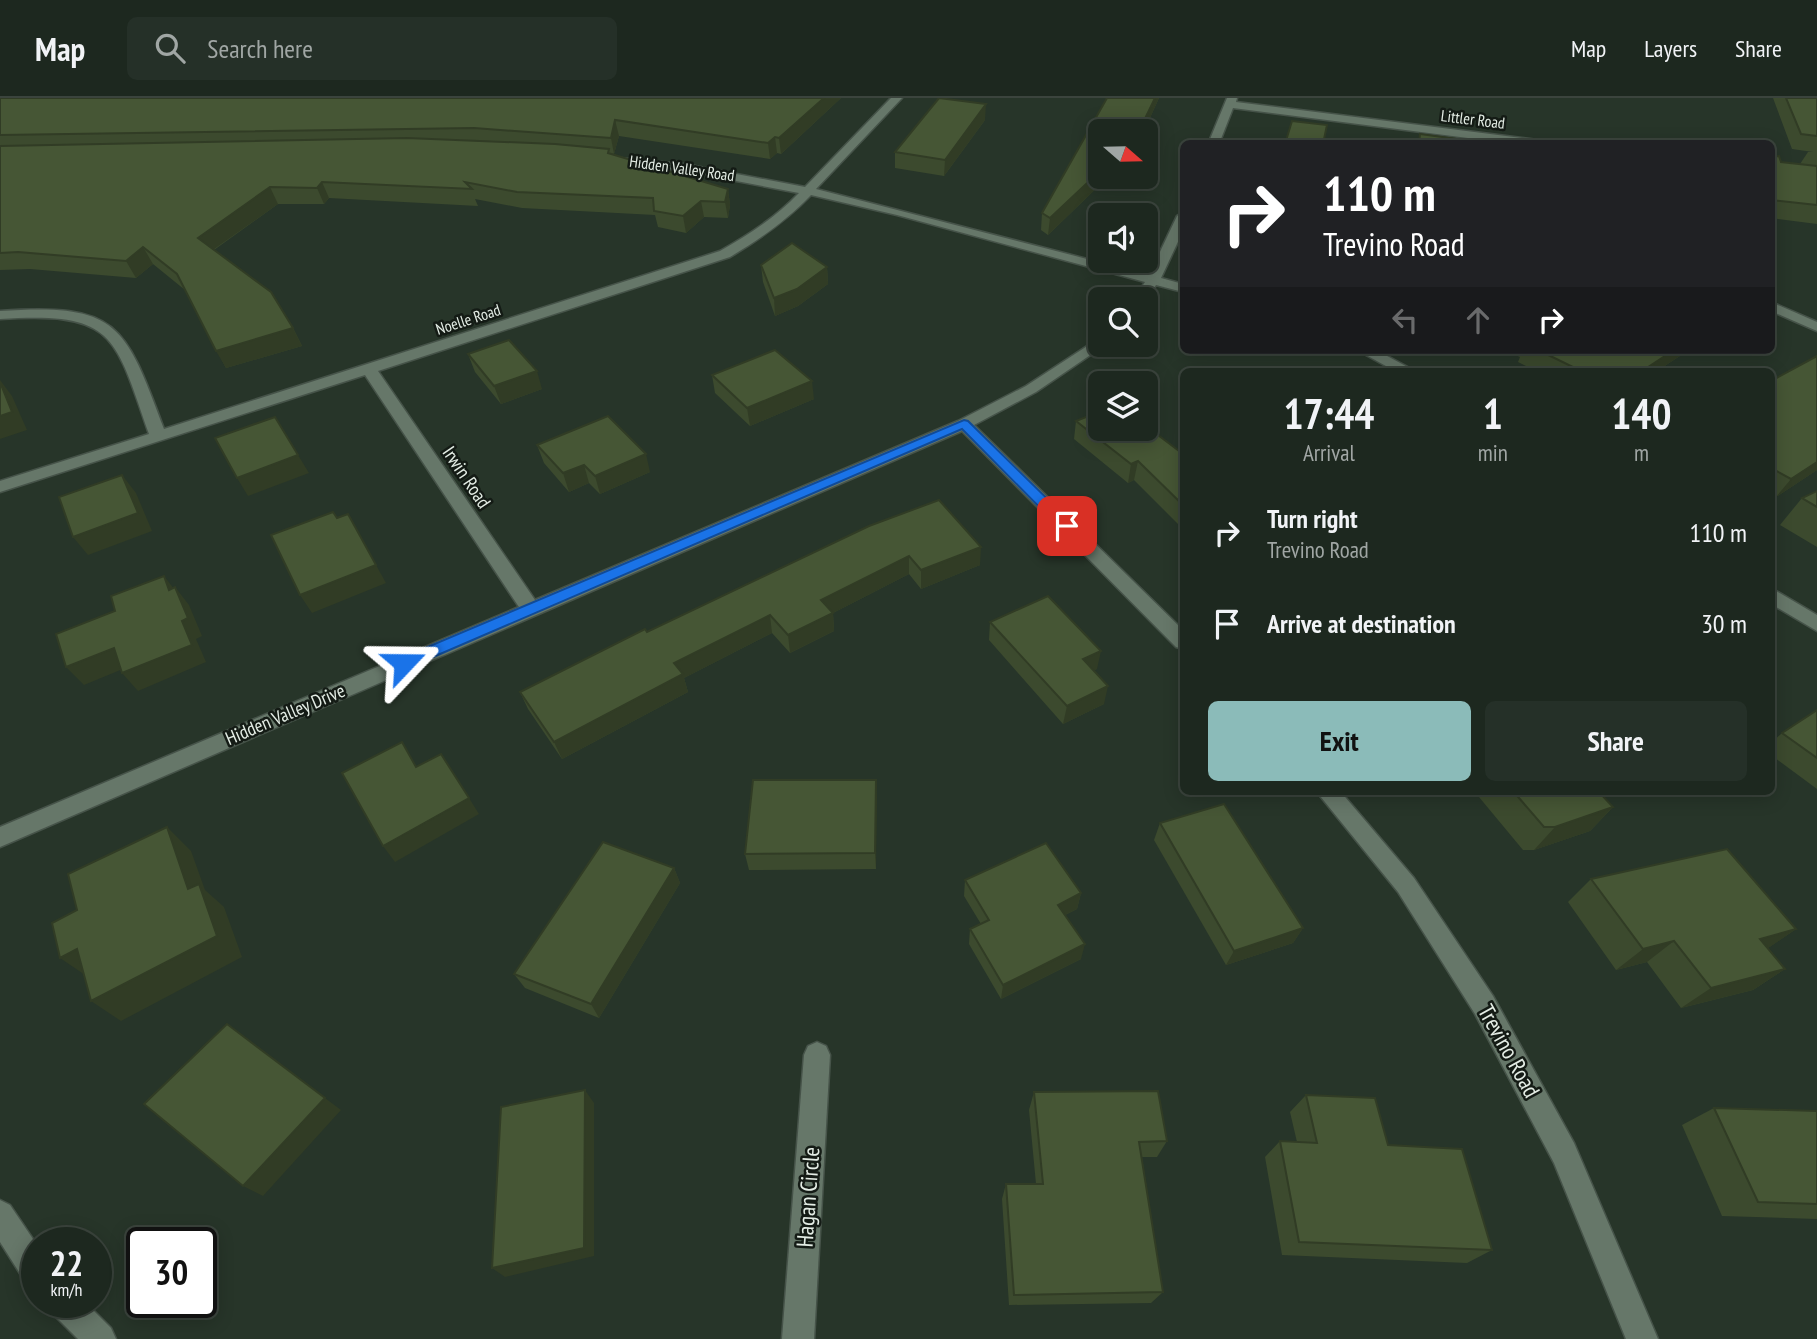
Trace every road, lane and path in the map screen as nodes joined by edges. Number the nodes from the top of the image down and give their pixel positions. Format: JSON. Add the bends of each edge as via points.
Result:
{"nodes":[{"id":1,"x":897,"y":98,"type":"edge"},
{"id":2,"x":1231,"y":101,"type":"edge"},
{"id":3,"x":1215,"y":140,"type":"edge"},
{"id":4,"x":1516,"y":140,"type":"edge"},
{"id":5,"x":600,"y":158,"type":"edge"},
{"id":6,"x":809,"y":189,"type":"junction"},
{"id":7,"x":1180,"y":223,"type":"edge"},
{"id":8,"x":1153,"y":280,"type":"junction"},
{"id":9,"x":1149,"y":287,"type":"edge"},
{"id":10,"x":1180,"y":287,"type":"edge"},
{"id":11,"x":1775,"y":308,"type":"edge"},
{"id":12,"x":0,"y":315,"type":"edge"},
{"id":13,"x":1817,"y":327,"type":"edge"},
{"id":14,"x":1088,"y":350,"type":"edge"},
{"id":15,"x":1372,"y":354,"type":"edge"},
{"id":16,"x":1401,"y":368,"type":"edge"},
{"id":17,"x":369,"y":369,"type":"junction"},
{"id":18,"x":964,"y":424,"type":"junction"},
{"id":19,"x":158,"y":436,"type":"junction"},
{"id":20,"x":0,"y":486,"type":"edge"},
{"id":21,"x":1775,"y":598,"type":"edge"},
{"id":22,"x":531,"y":609,"type":"junction"},
{"id":23,"x":1817,"y":624,"type":"edge"},
{"id":24,"x":1180,"y":639,"type":"edge"},
{"id":25,"x":1330,"y":795,"type":"edge"},
{"id":26,"x":0,"y":836,"type":"edge"},
{"id":27,"x":817,"y":1055,"type":"dead end"},
{"id":28,"x":0,"y":1215,"type":"edge"},
{"id":29,"x":21,"y":1247,"type":"edge"},
{"id":30,"x":79,"y":1318,"type":"edge"},
{"id":31,"x":100,"y":1339,"type":"edge"},
{"id":32,"x":798,"y":1339,"type":"edge"},
{"id":33,"x":1642,"y":1339,"type":"edge"}],
"edges":[{"from":1,"to":6,"type":"street","name":"Noelle Road"},
{"from":2,"to":3,"type":"street"},
{"from":2,"to":4,"type":"street","name":"Littler Road"},
{"from":5,"to":6,"type":"street","name":"Hidden Valley Road"},
{"from":6,"to":8,"type":"street","name":"Hidden Valley Road"},
{"from":6,"to":17,"type":"street","name":"Noelle Road","via":[[787,213],[725,254]]},
{"from":7,"to":8,"type":"street"},
{"from":8,"to":9,"type":"street"},
{"from":8,"to":10,"type":"street","name":"Hidden Valley Road"},
{"from":11,"to":13,"type":"street"},
{"from":12,"to":19,"type":"street","via":[[70,315],[104,325],[121,345]]},
{"from":14,"to":18,"type":"street","name":"Hidden Valley Drive","via":[[1031,390]]},
{"from":15,"to":16,"type":"street"},
{"from":17,"to":19,"type":"street","name":"Noelle Road"},
{"from":17,"to":22,"type":"street","name":"Irwin Road"},
{"from":18,"to":22,"type":"street","name":"Hidden Valley Drive"},
{"from":18,"to":24,"type":"street"},
{"from":19,"to":20,"type":"street","name":"Noelle Road"},
{"from":21,"to":23,"type":"street"},
{"from":22,"to":26,"type":"street","name":"Hidden Valley Drive"},
{"from":25,"to":33,"type":"street","name":"Trevino Road","via":[[1406,886],[1484,1005],[1564,1153]]},
{"from":27,"to":32,"type":"street","name":"Hagan Circle"},
{"from":28,"to":29,"type":"street"},
{"from":30,"to":31,"type":"street"}]}
